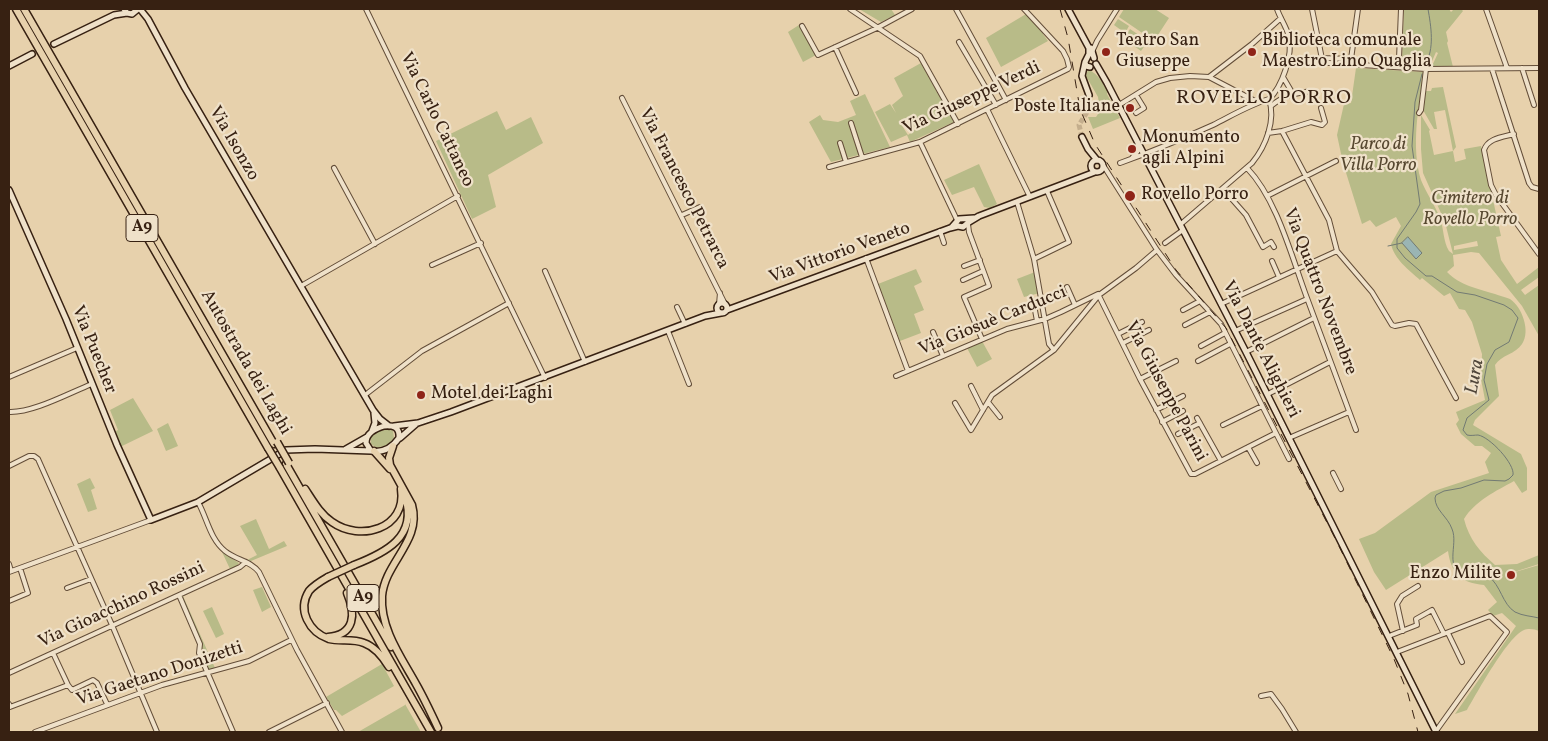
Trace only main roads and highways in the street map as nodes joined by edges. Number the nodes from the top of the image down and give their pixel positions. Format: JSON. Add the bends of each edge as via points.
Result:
{"nodes":[{"id":1,"x":16,"y":9,"type":"edge"},
{"id":2,"x":24,"y":9,"type":"edge"},
{"id":3,"x":273,"y":445,"type":"junction"},
{"id":4,"x":393,"y":446,"type":"road end"},
{"id":5,"x":372,"y":451,"type":"road end"},
{"id":6,"x":288,"y":463,"type":"junction"},
{"id":7,"x":394,"y":474,"type":"junction"},
{"id":8,"x":402,"y":488,"type":"junction"},
{"id":9,"x":294,"y":493,"type":"junction"},
{"id":10,"x":324,"y":637,"type":"junction"},
{"id":11,"x":439,"y":730,"type":"edge"},
{"id":12,"x":429,"y":732,"type":"edge"}],
"edges":[{"from":1,"to":3,"type":"highway","name":"Autostrada dei Laghi","number":"A9"},
{"from":2,"to":3,"type":"highway","name":"Autostrada dei Laghi","number":"A9"},
{"from":3,"to":6,"type":"highway","name":"Autostrada dei Laghi","number":"A9","bridge":true},
{"from":3,"to":9,"type":"highway","name":"Autostrada dei Laghi","number":"A9","bridge":true,"via":[[280,468]]},
{"from":4,"to":7,"type":"highway","via":[[389,458]]},
{"from":5,"to":7,"type":"highway"},
{"from":6,"to":8,"type":"highway","via":[[320,512],[332,523],[355,531],[373,530],[393,519],[401,505]]},
{"from":6,"to":11,"type":"highway","name":"Autostrada dei Laghi","number":"A9"},
{"from":7,"to":8,"type":"highway"},
{"from":8,"to":10,"type":"highway","bridge":true,"via":[[408,513],[398,540],[385,552],[328,577],[310,591],[305,607],[306,618],[315,632]]},
{"from":8,"to":11,"type":"highway","via":[[412,505],[413,524],[409,541],[386,579],[382,612],[390,635]]},
{"from":9,"to":10,"type":"highway","via":[[352,605],[353,618],[347,629],[336,636]]},
{"from":9,"to":12,"type":"highway","name":"Autostrada dei Laghi","number":"A9"},
{"from":10,"to":12,"type":"highway","via":[[358,641],[377,652]]}]}
